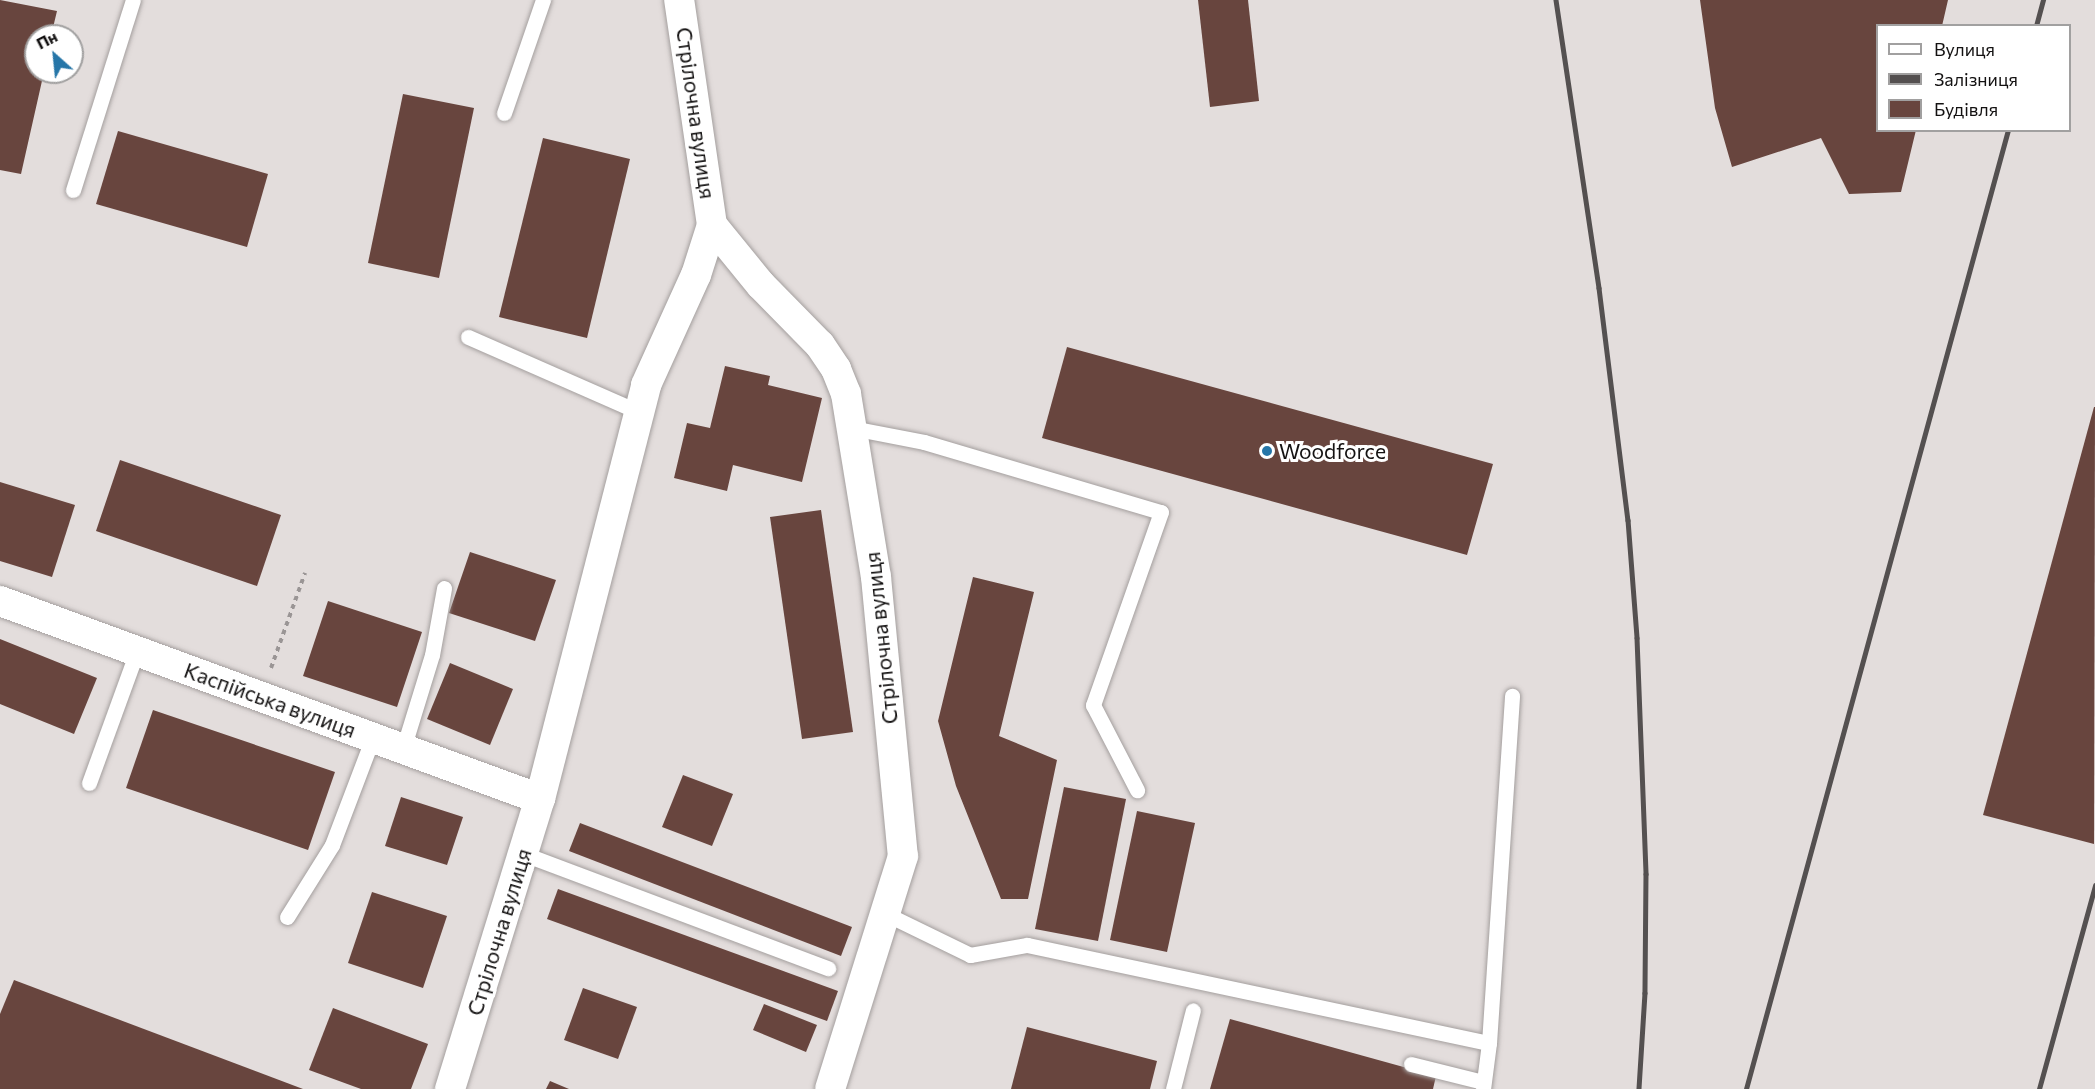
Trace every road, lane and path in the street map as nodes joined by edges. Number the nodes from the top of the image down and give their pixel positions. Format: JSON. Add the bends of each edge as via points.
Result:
{"nodes":[{"id":1,"x":133,"y":0,"type":"edge"},
{"id":2,"x":543,"y":0,"type":"edge"},
{"id":3,"x":679,"y":0,"type":"edge"},
{"id":4,"x":504,"y":113,"type":"dead end"},
{"id":5,"x":73,"y":190,"type":"dead end"},
{"id":6,"x":712,"y":225,"type":"junction"},
{"id":7,"x":468,"y":337,"type":"dead end"},
{"id":8,"x":639,"y":412,"type":"junction"},
{"id":9,"x":852,"y":428,"type":"junction"},
{"id":10,"x":306,"y":573,"type":"dead end"},
{"id":11,"x":444,"y":588,"type":"dead end"},
{"id":12,"x":0,"y":601,"type":"edge"},
{"id":13,"x":137,"y":651,"type":"junction"},
{"id":14,"x":1512,"y":696,"type":"dead end"},
{"id":15,"x":261,"y":697,"type":"junction"},
{"id":16,"x":373,"y":737,"type":"junction"},
{"id":17,"x":403,"y":749,"type":"junction"},
{"id":18,"x":89,"y":783,"type":"dead end"},
{"id":19,"x":1137,"y":790,"type":"dead end"},
{"id":20,"x":540,"y":799,"type":"junction"},
{"id":21,"x":524,"y":854,"type":"junction"},
{"id":22,"x":884,"y":913,"type":"junction"},
{"id":23,"x":287,"y":917,"type":"dead end"},
{"id":24,"x":828,"y":968,"type":"dead end"},
{"id":25,"x":1193,"y":1010,"type":"dead end"},
{"id":26,"x":1489,"y":1043,"type":"junction"},
{"id":27,"x":1411,"y":1064,"type":"dead end"},
{"id":28,"x":1483,"y":1086,"type":"edge"},
{"id":29,"x":450,"y":1089,"type":"edge"},
{"id":30,"x":830,"y":1089,"type":"edge"},
{"id":31,"x":1173,"y":1089,"type":"edge"}],
"edges":[{"from":1,"to":5,"type":"lane"},
{"from":2,"to":4,"type":"lane"},
{"from":3,"to":6,"type":"street","name":"Стрілочна вулиця"},
{"from":6,"to":8,"type":"street","name":"Стрілочна вулиця","via":[[696,275],[646,385]]},
{"from":6,"to":9,"type":"street","name":"Стрілочна вулиця","via":[[761,285],[820,345],[846,394]]},
{"from":7,"to":8,"type":"lane"},
{"from":8,"to":20,"type":"street","name":"Стрілочна вулиця"},
{"from":9,"to":19,"type":"lane","via":[[924,442],[1161,512],[1093,705]]},
{"from":9,"to":22,"type":"street","name":"Стрілочна вулиця","via":[[876,578],[903,856]]},
{"from":10,"to":15,"type":"path"},
{"from":11,"to":17,"type":"lane","via":[[432,655]]},
{"from":12,"to":13,"type":"street","name":"Каспійська вулиця"},
{"from":13,"to":15,"type":"street","name":"Каспійська вулиця"},
{"from":13,"to":18,"type":"lane"},
{"from":14,"to":26,"type":"lane"},
{"from":15,"to":16,"type":"street","name":"Каспійська вулиця"},
{"from":16,"to":17,"type":"street","name":"Каспійська вулиця"},
{"from":16,"to":23,"type":"lane","via":[[332,845]]},
{"from":17,"to":20,"type":"street","name":"Каспійська вулиця"},
{"from":20,"to":21,"type":"street","name":"Стрілочна вулиця"},
{"from":21,"to":24,"type":"lane"},
{"from":21,"to":29,"type":"street","name":"Стрілочна вулиця"},
{"from":22,"to":26,"type":"lane","via":[[970,955],[1027,945]]},
{"from":22,"to":30,"type":"street","name":"Стрілочна вулиця"},
{"from":25,"to":31,"type":"lane"},
{"from":26,"to":28,"type":"lane"},
{"from":27,"to":28,"type":"lane"}]}
